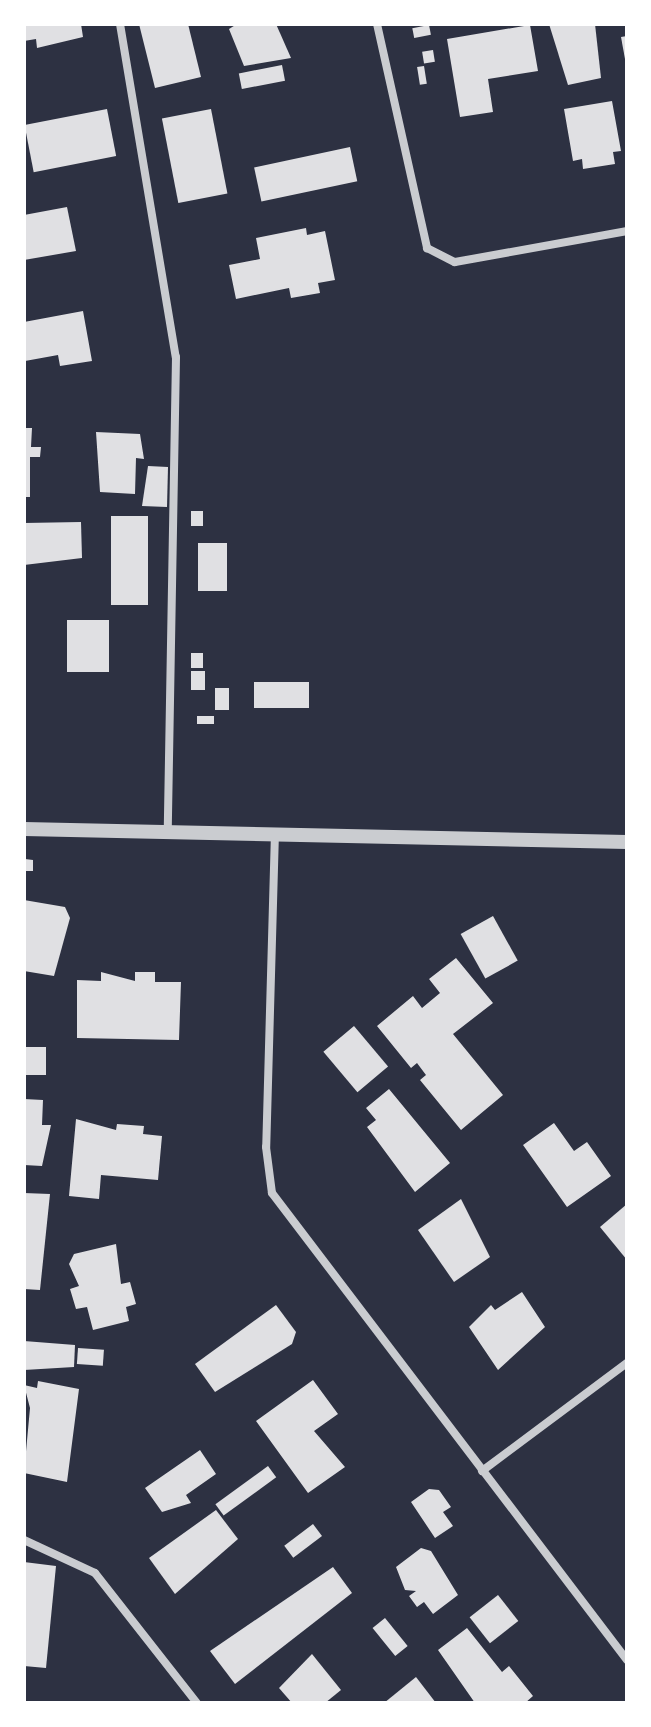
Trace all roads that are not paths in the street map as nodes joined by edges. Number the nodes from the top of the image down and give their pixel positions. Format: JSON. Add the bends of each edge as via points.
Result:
{"nodes":[{"id":1,"x":120,"y":24,"type":"edge"},
{"id":2,"x":377,"y":24,"type":"edge"},
{"id":3,"x":627,"y":231,"type":"edge"},
{"id":4,"x":168,"y":828,"type":"junction"},
{"id":5,"x":24,"y":829,"type":"edge"},
{"id":6,"x":275,"y":831,"type":"junction"},
{"id":7,"x":627,"y":842,"type":"edge"},
{"id":8,"x":627,"y":1363,"type":"edge"},
{"id":9,"x":482,"y":1471,"type":"junction"},
{"id":10,"x":24,"y":1540,"type":"edge"},
{"id":11,"x":627,"y":1660,"type":"edge"},
{"id":12,"x":197,"y":1703,"type":"edge"}],
"edges":[{"from":1,"to":4,"type":"street","via":[[176,357]]},
{"from":2,"to":3,"type":"street","via":[[427,248],[455,262]]},
{"from":4,"to":5,"type":"street"},
{"from":4,"to":6,"type":"street"},
{"from":6,"to":7,"type":"street"},
{"from":6,"to":9,"type":"street","via":[[266,1147],[272,1193]]},
{"from":8,"to":9,"type":"street"},
{"from":9,"to":11,"type":"street"},
{"from":10,"to":12,"type":"street","via":[[95,1573]]}]}
